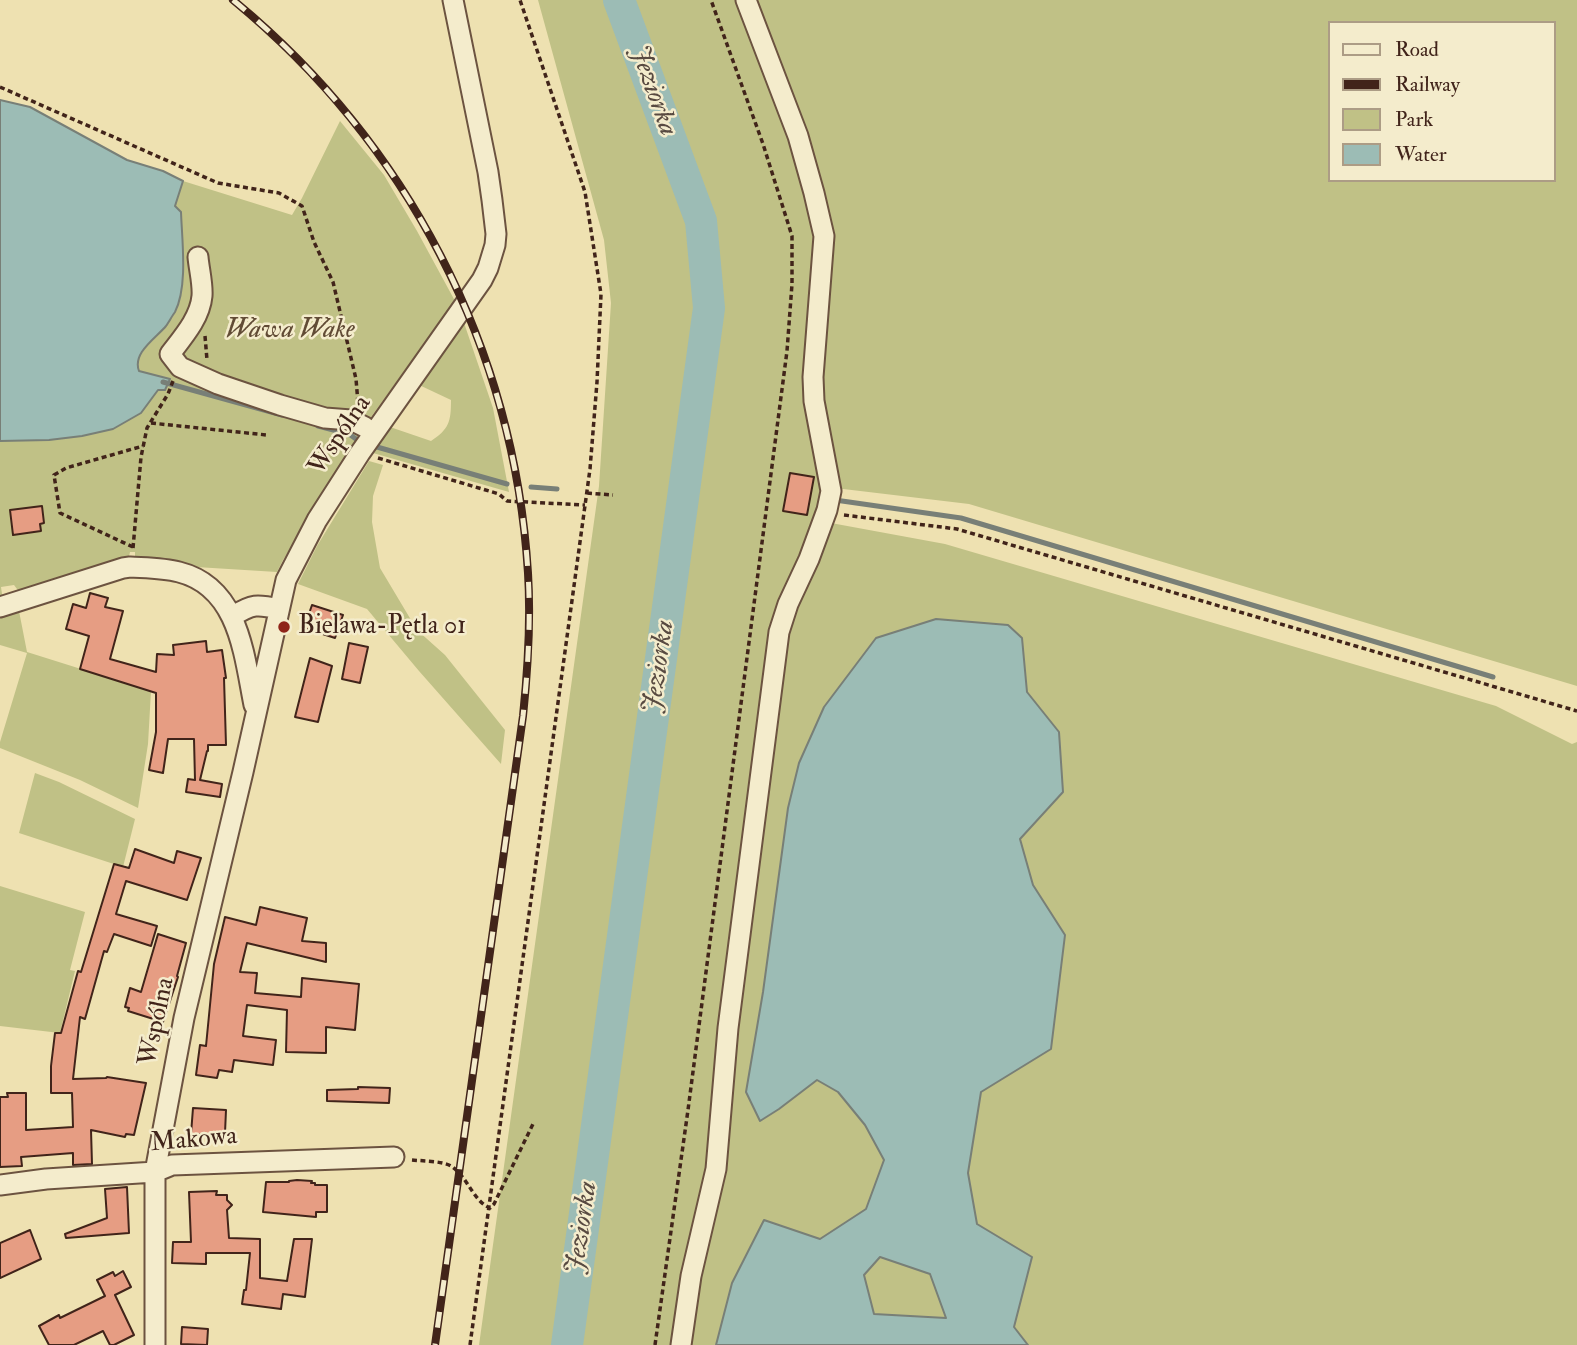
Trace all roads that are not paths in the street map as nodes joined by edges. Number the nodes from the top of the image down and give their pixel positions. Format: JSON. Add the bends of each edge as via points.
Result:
{"nodes":[{"id":1,"x":453,"y":0,"type":"edge"},
{"id":2,"x":746,"y":0,"type":"edge"},
{"id":3,"x":198,"y":257,"type":"dead end"},
{"id":4,"x":362,"y":425,"type":"road end"},
{"id":5,"x":0,"y":607,"type":"edge"},
{"id":6,"x":279,"y":610,"type":"junction"},
{"id":7,"x":233,"y":616,"type":"junction"},
{"id":8,"x":256,"y":715,"type":"junction"},
{"id":9,"x":394,"y":1157,"type":"road end"},
{"id":10,"x":155,"y":1172,"type":"junction"},
{"id":11,"x":0,"y":1185,"type":"edge"},
{"id":12,"x":155,"y":1345,"type":"edge"},
{"id":13,"x":681,"y":1345,"type":"edge"}],
"edges":[{"from":1,"to":6,"type":"street","name":"Wspólna","via":[[488,172],[495,245],[482,280],[317,520],[286,580]]},
{"from":2,"to":13,"type":"street","via":[[798,136],[824,236],[813,377],[828,506],[779,632],[728,1028],[716,1169],[691,1276]]},
{"from":3,"to":4,"type":"street","via":[[202,296],[197,313],[170,354],[180,367],[280,405]]},
{"from":5,"to":7,"type":"street","name":"Wspólna","via":[[130,567],[180,572],[198,580],[214,591]]},
{"from":6,"to":7,"type":"street","via":[[260,604]]},
{"from":6,"to":8,"type":"street","name":"Wspólna"},
{"from":7,"to":8,"type":"street","name":"Wspólna"},
{"from":8,"to":10,"type":"street","name":"Wspólna","via":[[184,1017]]},
{"from":9,"to":10,"type":"street","name":"Makowa","via":[[172,1165]]},
{"from":10,"to":11,"type":"street","name":"Makowa"},
{"from":10,"to":12,"type":"street","name":"Wspólna"}]}
